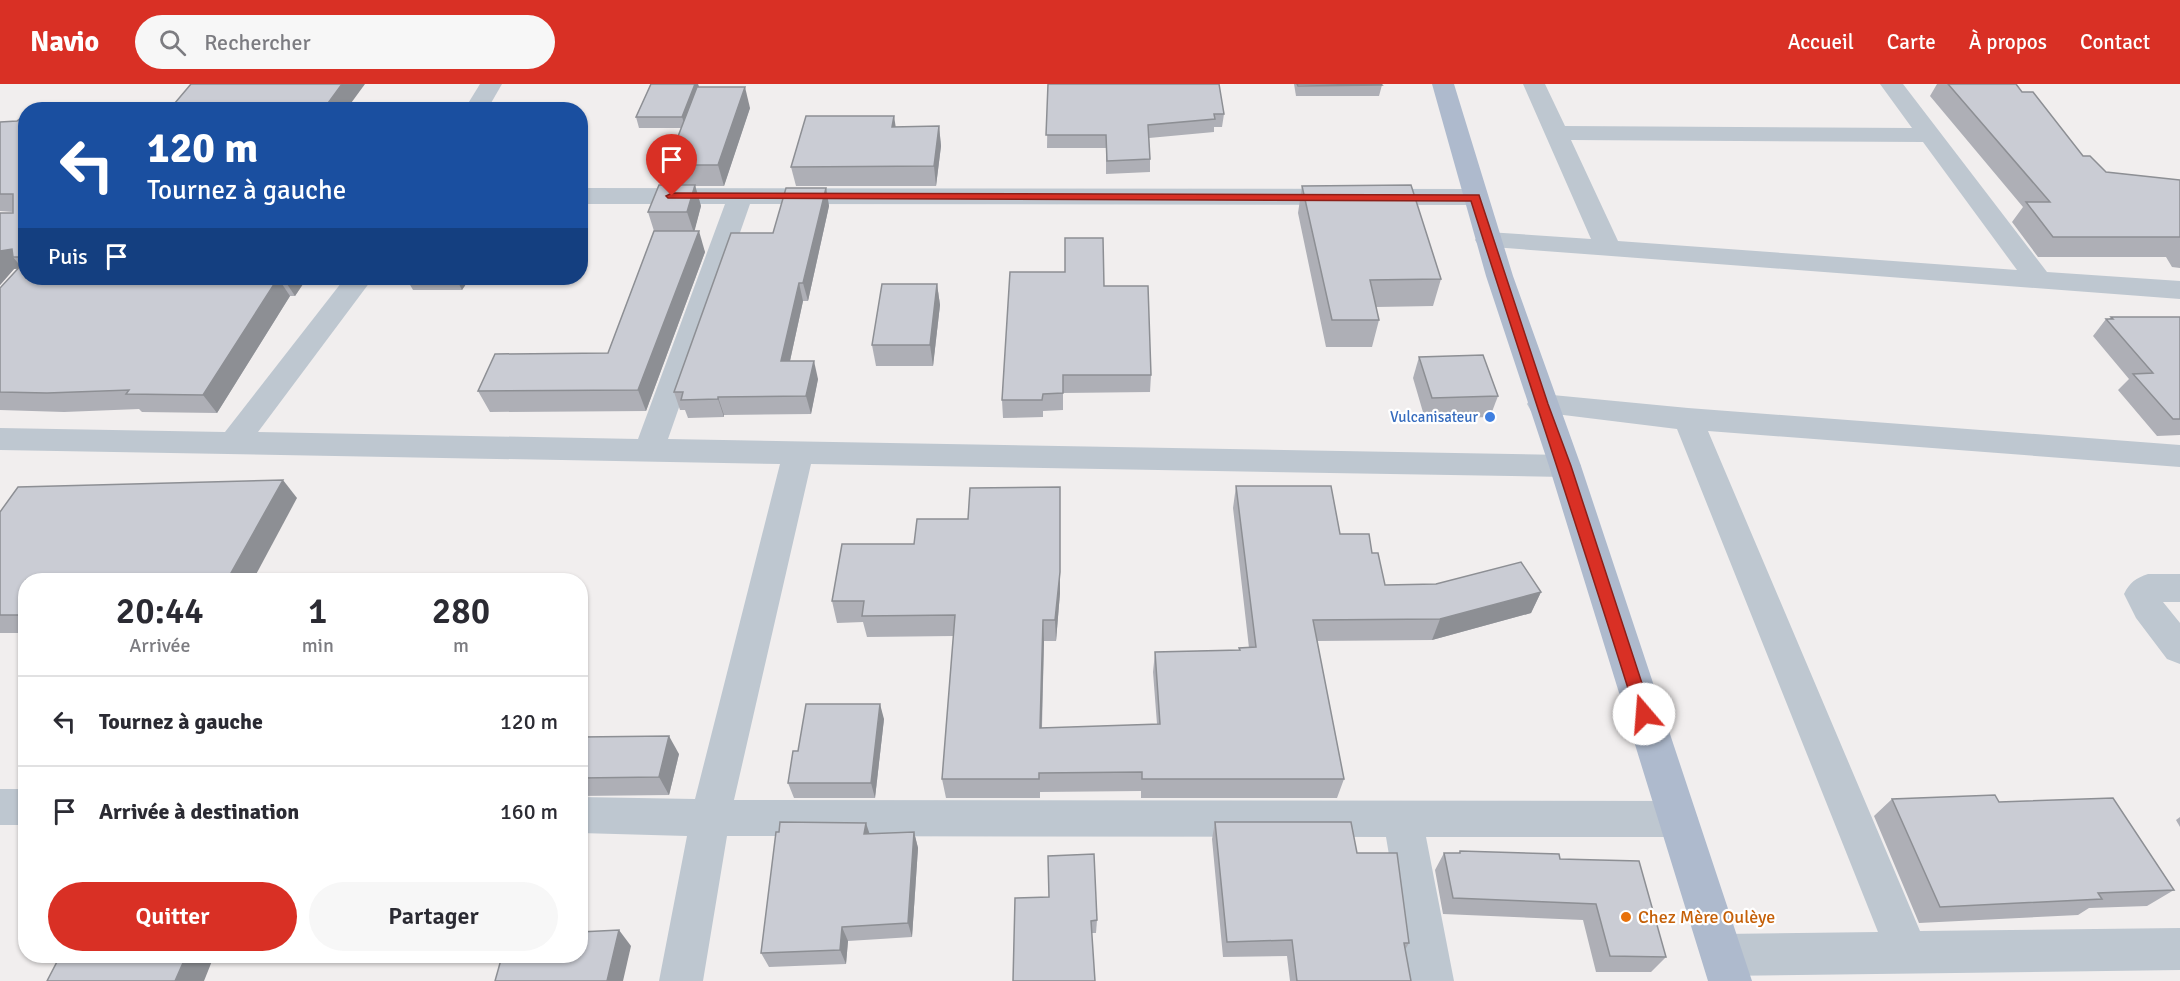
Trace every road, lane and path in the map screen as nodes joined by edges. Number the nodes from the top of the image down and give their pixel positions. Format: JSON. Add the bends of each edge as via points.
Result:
{"nodes":[{"id":1,"x":491,"y":84,"type":"edge"},
{"id":2,"x":1443,"y":84,"type":"edge"},
{"id":3,"x":1534,"y":84,"type":"edge"},
{"id":4,"x":1891,"y":84,"type":"edge"},
{"id":5,"x":480,"y":102,"type":"edge"},
{"id":6,"x":1557,"y":133,"type":"junction"},
{"id":7,"x":1928,"y":135,"type":"junction"},
{"id":8,"x":588,"y":196,"type":"edge"},
{"id":9,"x":740,"y":196,"type":"junction"},
{"id":10,"x":1475,"y":197,"type":"junction"},
{"id":11,"x":1488,"y":240,"type":"junction"},
{"id":12,"x":1608,"y":249,"type":"junction"},
{"id":13,"x":2038,"y":279,"type":"junction"},
{"id":14,"x":354,"y":285,"type":"edge"},
{"id":15,"x":2180,"y":290,"type":"edge"},
{"id":16,"x":1542,"y":404,"type":"junction"},
{"id":17,"x":1688,"y":419,"type":"junction"},
{"id":18,"x":0,"y":439,"type":"edge"},
{"id":19,"x":233,"y":442,"type":"junction"},
{"id":20,"x":649,"y":450,"type":"junction"},
{"id":21,"x":798,"y":454,"type":"junction"},
{"id":22,"x":2180,"y":456,"type":"edge"},
{"id":23,"x":1565,"y":466,"type":"junction"},
{"id":24,"x":2180,"y":588,"type":"edge"},
{"id":25,"x":2180,"y":649,"type":"edge"},
{"id":26,"x":0,"y":807,"type":"edge"},
{"id":27,"x":18,"y":807,"type":"edge"},
{"id":28,"x":588,"y":815,"type":"edge"},
{"id":29,"x":710,"y":818,"type":"junction"},
{"id":30,"x":1403,"y":819,"type":"junction"},
{"id":31,"x":1678,"y":819,"type":"junction"},
{"id":32,"x":2180,"y":949,"type":"edge"},
{"id":33,"x":1907,"y":951,"type":"junction"},
{"id":34,"x":1726,"y":968,"type":"edge"},
{"id":35,"x":681,"y":981,"type":"edge"},
{"id":36,"x":1432,"y":981,"type":"edge"}],
"edges":[{"from":1,"to":5,"type":"street"},
{"from":2,"to":10,"type":"main road"},
{"from":3,"to":6,"type":"street"},
{"from":4,"to":7,"type":"street"},
{"from":6,"to":7,"type":"street"},
{"from":6,"to":12,"type":"street"},
{"from":7,"to":13,"type":"street"},
{"from":8,"to":9,"type":"street"},
{"from":9,"to":10,"type":"street"},
{"from":9,"to":20,"type":"street"},
{"from":10,"to":11,"type":"main road"},
{"from":11,"to":12,"type":"street"},
{"from":11,"to":16,"type":"main road"},
{"from":12,"to":13,"type":"street"},
{"from":13,"to":15,"type":"street"},
{"from":14,"to":19,"type":"street"},
{"from":16,"to":17,"type":"street"},
{"from":16,"to":23,"type":"main road"},
{"from":17,"to":22,"type":"street"},
{"from":17,"to":33,"type":"street"},
{"from":18,"to":19,"type":"street"},
{"from":19,"to":20,"type":"street"},
{"from":20,"to":21,"type":"street"},
{"from":21,"to":23,"type":"street"},
{"from":21,"to":29,"type":"street"},
{"from":23,"to":31,"type":"main road"},
{"from":24,"to":25,"type":"street","via":[[2148,588],[2141,594]]},
{"from":26,"to":27,"type":"street"},
{"from":28,"to":29,"type":"street"},
{"from":29,"to":30,"type":"street"},
{"from":29,"to":35,"type":"street"},
{"from":30,"to":31,"type":"street"},
{"from":30,"to":36,"type":"street"},
{"from":31,"to":34,"type":"main road"},
{"from":32,"to":33,"type":"street"},
{"from":33,"to":34,"type":"street"}]}
